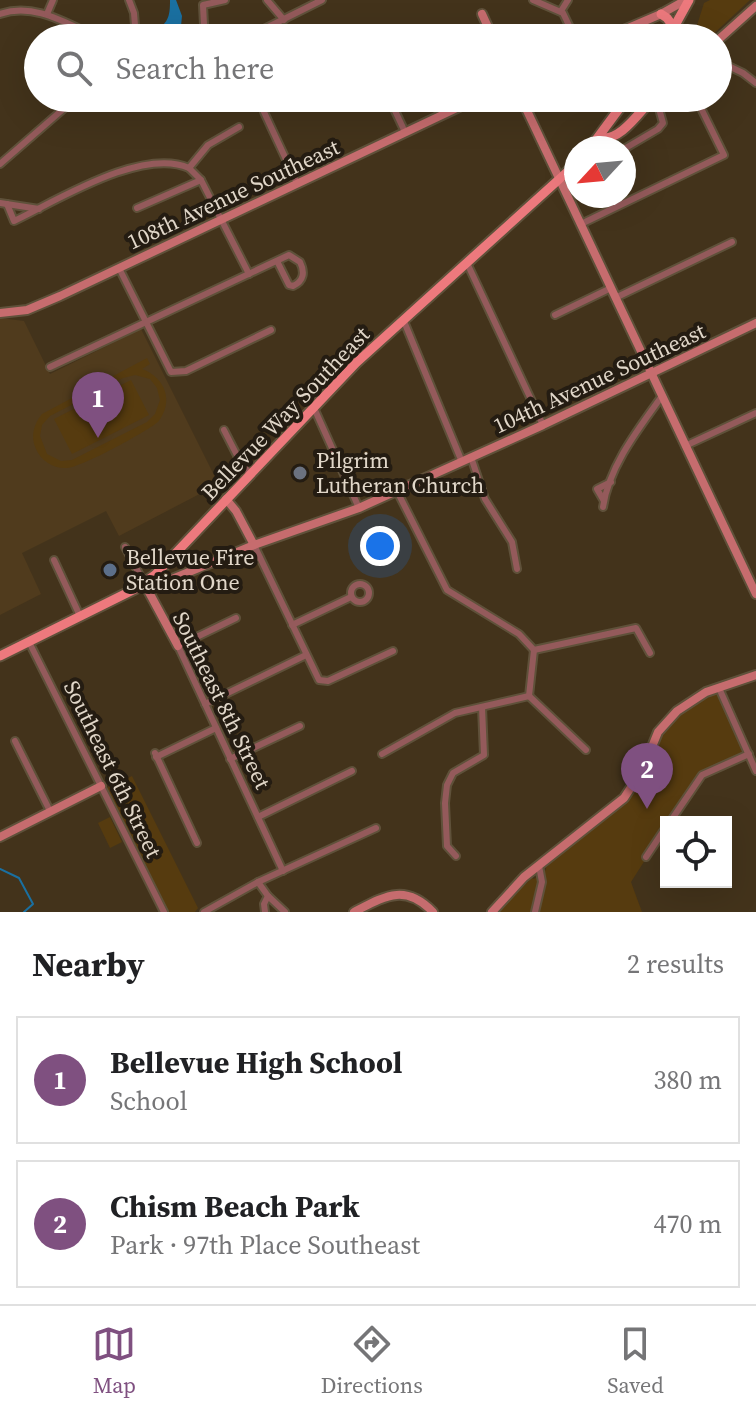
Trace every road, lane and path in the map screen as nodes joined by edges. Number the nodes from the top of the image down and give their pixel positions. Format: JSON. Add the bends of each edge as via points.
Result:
{"nodes":[{"id":1,"x":53,"y":0,"type":"edge"},
{"id":2,"x":129,"y":0,"type":"edge"},
{"id":3,"x":225,"y":0,"type":"edge"},
{"id":4,"x":267,"y":0,"type":"edge"},
{"id":5,"x":322,"y":0,"type":"edge"},
{"id":6,"x":533,"y":0,"type":"edge"},
{"id":7,"x":568,"y":0,"type":"edge"},
{"id":8,"x":678,"y":0,"type":"edge"},
{"id":9,"x":688,"y":0,"type":"edge"},
{"id":10,"x":756,"y":6,"type":"edge"},
{"id":11,"x":561,"y":11,"type":"junction"},
{"id":12,"x":0,"y":14,"type":"edge"},
{"id":13,"x":47,"y":14,"type":"junction"},
{"id":14,"x":482,"y":14,"type":"dead end"},
{"id":15,"x":661,"y":14,"type":"junction"},
{"id":16,"x":284,"y":20,"type":"junction"},
{"id":17,"x":69,"y":24,"type":"edge"},
{"id":18,"x":134,"y":24,"type":"edge"},
{"id":19,"x":204,"y":24,"type":"edge"},
{"id":20,"x":275,"y":24,"type":"edge"},
{"id":21,"x":487,"y":24,"type":"edge"},
{"id":22,"x":568,"y":24,"type":"edge"},
{"id":23,"x":632,"y":24,"type":"edge"},
{"id":24,"x":636,"y":24,"type":"edge"},
{"id":25,"x":669,"y":24,"type":"edge"},
{"id":26,"x":676,"y":24,"type":"edge"},
{"id":27,"x":732,"y":27,"type":"edge"},
{"id":28,"x":732,"y":68,"type":"edge"},
{"id":29,"x":756,"y":83,"type":"edge"},
{"id":30,"x":59,"y":112,"type":"edge"},
{"id":31,"x":264,"y":112,"type":"dead end"},
{"id":32,"x":396,"y":112,"type":"edge"},
{"id":33,"x":448,"y":112,"type":"edge"},
{"id":34,"x":527,"y":112,"type":"edge"},
{"id":35,"x":617,"y":112,"type":"edge"},
{"id":36,"x":640,"y":112,"type":"edge"},
{"id":37,"x":659,"y":112,"type":"edge"},
{"id":38,"x":703,"y":112,"type":"edge"},
{"id":39,"x":239,"y":127,"type":"dead end"},
{"id":40,"x":405,"y":132,"type":"junction"},
{"id":41,"x":600,"y":136,"type":"edge"},
{"id":42,"x":615,"y":136,"type":"edge"},
{"id":43,"x":636,"y":142,"type":"edge"},
{"id":44,"x":0,"y":164,"type":"edge"},
{"id":45,"x":189,"y":168,"type":"junction"},
{"id":46,"x":564,"y":176,"type":"edge"},
{"id":47,"x":201,"y":180,"type":"junction"},
{"id":48,"x":559,"y":181,"type":"junction"},
{"id":49,"x":297,"y":183,"type":"junction"},
{"id":50,"x":3,"y":204,"type":"edge"},
{"id":51,"x":137,"y":208,"type":"dead end"},
{"id":52,"x":39,"y":209,"type":"junction"},
{"id":53,"x":221,"y":219,"type":"junction"},
{"id":54,"x":581,"y":224,"type":"junction"},
{"id":55,"x":732,"y":242,"type":"dead end"},
{"id":56,"x":277,"y":261,"type":"junction"},
{"id":57,"x":467,"y":263,"type":"junction"},
{"id":58,"x":119,"y":268,"type":"junction"},
{"id":59,"x":249,"y":274,"type":"junction"},
{"id":60,"x":611,"y":288,"type":"junction"},
{"id":61,"x":615,"y":298,"type":"junction"},
{"id":62,"x":0,"y":313,"type":"edge"},
{"id":63,"x":555,"y":315,"type":"dead end"},
{"id":64,"x":403,"y":319,"type":"junction"},
{"id":65,"x":756,"y":323,"type":"edge"},
{"id":66,"x":145,"y":324,"type":"junction"},
{"id":67,"x":271,"y":330,"type":"dead end"},
{"id":68,"x":50,"y":367,"type":"dead end"},
{"id":69,"x":651,"y":374,"type":"junction"},
{"id":70,"x":662,"y":396,"type":"junction"},
{"id":71,"x":314,"y":408,"type":"junction"},
{"id":72,"x":756,"y":413,"type":"edge"},
{"id":73,"x":543,"y":425,"type":"junction"},
{"id":74,"x":224,"y":430,"type":"dead end"},
{"id":75,"x":685,"y":446,"type":"junction"},
{"id":76,"x":471,"y":457,"type":"junction"},
{"id":77,"x":462,"y":462,"type":"junction"},
{"id":78,"x":251,"y":474,"type":"junction"},
{"id":79,"x":397,"y":491,"type":"junction"},
{"id":80,"x":226,"y":499,"type":"junction"},
{"id":81,"x":604,"y":504,"type":"dead end"},
{"id":82,"x":359,"y":508,"type":"junction"},
{"id":83,"x":254,"y":545,"type":"junction"},
{"id":84,"x":125,"y":547,"type":"dead end"},
{"id":85,"x":54,"y":560,"type":"dead end"},
{"id":86,"x":517,"y":569,"type":"dead end"},
{"id":87,"x":144,"y":583,"type":"junction"},
{"id":88,"x":756,"y":594,"type":"edge"},
{"id":89,"x":351,"y":597,"type":"dead end"},
{"id":90,"x":80,"y":616,"type":"junction"},
{"id":91,"x":236,"y":618,"type":"dead end"},
{"id":92,"x":292,"y":625,"type":"junction"},
{"id":93,"x":29,"y":642,"type":"junction"},
{"id":94,"x":178,"y":646,"type":"junction"},
{"id":95,"x":534,"y":650,"type":"junction"},
{"id":96,"x":393,"y":651,"type":"dead end"},
{"id":97,"x":650,"y":653,"type":"dead end"},
{"id":98,"x":306,"y":655,"type":"junction"},
{"id":99,"x":0,"y":656,"type":"edge"},
{"id":100,"x":756,"y":675,"type":"edge"},
{"id":101,"x":719,"y":688,"type":"junction"},
{"id":102,"x":529,"y":696,"type":"junction"},
{"id":103,"x":205,"y":704,"type":"junction"},
{"id":104,"x":482,"y":707,"type":"junction"},
{"id":105,"x":300,"y":726,"type":"dead end"},
{"id":106,"x":216,"y":728,"type":"junction"},
{"id":107,"x":15,"y":741,"type":"dead end"},
{"id":108,"x":586,"y":750,"type":"dead end"},
{"id":109,"x":382,"y":754,"type":"dead end"},
{"id":110,"x":749,"y":754,"type":"junction"},
{"id":111,"x":230,"y":759,"type":"junction"},
{"id":112,"x":352,"y":771,"type":"dead end"},
{"id":113,"x":756,"y":771,"type":"edge"},
{"id":114,"x":101,"y":786,"type":"junction"},
{"id":115,"x":50,"y":811,"type":"junction"},
{"id":116,"x":674,"y":816,"type":"edge"},
{"id":117,"x":258,"y":817,"type":"junction"},
{"id":118,"x":376,"y":828,"type":"dead end"},
{"id":119,"x":660,"y":836,"type":"edge"},
{"id":120,"x":0,"y":837,"type":"edge"},
{"id":121,"x":197,"y":843,"type":"dead end"},
{"id":122,"x":456,"y":856,"type":"dead end"},
{"id":123,"x":646,"y":857,"type":"dead end"},
{"id":124,"x":539,"y":866,"type":"junction"},
{"id":125,"x":283,"y":871,"type":"junction"},
{"id":126,"x":258,"y":882,"type":"junction"},
{"id":127,"x":268,"y":896,"type":"junction"},
{"id":128,"x":164,"y":912,"type":"edge"},
{"id":129,"x":204,"y":912,"type":"edge"},
{"id":130,"x":265,"y":912,"type":"edge"},
{"id":131,"x":285,"y":912,"type":"edge"},
{"id":132,"x":354,"y":912,"type":"edge"},
{"id":133,"x":433,"y":912,"type":"edge"},
{"id":134,"x":492,"y":912,"type":"edge"},
{"id":135,"x":535,"y":912,"type":"edge"}],
"edges":[{"from":1,"to":13,"type":"street"},
{"from":2,"to":18,"type":"street"},
{"from":3,"to":19,"type":"street","via":[[203,5]]},
{"from":4,"to":16,"type":"street"},
{"from":5,"to":16,"type":"street"},
{"from":6,"to":11,"type":"street"},
{"from":7,"to":11,"type":"street"},
{"from":8,"to":23,"type":"street"},
{"from":9,"to":15,"type":"street"},
{"from":9,"to":26,"type":"main road"},
{"from":10,"to":27,"type":"street"},
{"from":11,"to":22,"type":"street"},
{"from":12,"to":13,"type":"street","via":[[27,9]]},
{"from":13,"to":17,"type":"street"},
{"from":14,"to":21,"type":"street"},
{"from":15,"to":24,"type":"street"},
{"from":15,"to":25,"type":"main road"},
{"from":16,"to":20,"type":"street"},
{"from":28,"to":29,"type":"street"},
{"from":30,"to":44,"type":"street"},
{"from":31,"to":49,"type":"street"},
{"from":32,"to":40,"type":"street"},
{"from":33,"to":40,"type":"street","name":"108th Avenue Southeast"},
{"from":34,"to":48,"type":"street"},
{"from":35,"to":41,"type":"main road"},
{"from":36,"to":42,"type":"main road"},
{"from":37,"to":43,"type":"street","via":[[663,123]]},
{"from":38,"to":54,"type":"street","via":[[724,155]]},
{"from":39,"to":45,"type":"street","via":[[208,145]]},
{"from":40,"to":49,"type":"street","name":"108th Avenue Southeast"},
{"from":45,"to":47,"type":"street"},
{"from":45,"to":52,"type":"street","via":[[166,161],[132,166]]},
{"from":46,"to":48,"type":"main road","name":"Bellevue Way Southeast"},
{"from":47,"to":51,"type":"street"},
{"from":47,"to":53,"type":"street"},
{"from":48,"to":54,"type":"street"},
{"from":48,"to":57,"type":"main road","name":"Bellevue Way Southeast"},
{"from":49,"to":53,"type":"street","name":"108th Avenue Southeast"},
{"from":50,"to":52,"type":"street"},
{"from":50,"to":52,"type":"street","via":[[14,221]]},
{"from":53,"to":58,"type":"street","name":"108th Avenue Southeast"},
{"from":53,"to":59,"type":"street"},
{"from":54,"to":60,"type":"street"},
{"from":55,"to":61,"type":"street"},
{"from":56,"to":56,"type":"street","via":[[289,255],[297,258],[303,268],[300,281],[289,285]]},
{"from":56,"to":59,"type":"street"},
{"from":57,"to":64,"type":"main road","name":"Bellevue Way Southeast"},
{"from":57,"to":73,"type":"street"},
{"from":58,"to":62,"type":"street","name":"108th Avenue Southeast","via":[[35,307]]},
{"from":58,"to":66,"type":"street"},
{"from":59,"to":66,"type":"street"},
{"from":60,"to":61,"type":"street"},
{"from":60,"to":63,"type":"street"},
{"from":61,"to":69,"type":"street"},
{"from":64,"to":71,"type":"main road","name":"Bellevue Way Southeast"},
{"from":64,"to":77,"type":"street"},
{"from":65,"to":69,"type":"street","name":"104th Avenue Southeast"},
{"from":66,"to":67,"type":"street","via":[[174,372]]},
{"from":66,"to":68,"type":"street"},
{"from":69,"to":70,"type":"street"},
{"from":69,"to":73,"type":"street","name":"104th Avenue Southeast"},
{"from":70,"to":75,"type":"street"},
{"from":70,"to":81,"type":"street","via":[[615,469]]},
{"from":71,"to":78,"type":"main road","name":"Bellevue Way Southeast"},
{"from":71,"to":82,"type":"street"},
{"from":72,"to":75,"type":"street"},
{"from":73,"to":76,"type":"street","name":"104th Avenue Southeast"},
{"from":74,"to":78,"type":"street"},
{"from":75,"to":88,"type":"street"},
{"from":76,"to":77,"type":"street","name":"104th Avenue Southeast"},
{"from":76,"to":86,"type":"street","via":[[488,506],[512,542]]},
{"from":77,"to":79,"type":"street","name":"104th Avenue Southeast"},
{"from":78,"to":80,"type":"main road","name":"Bellevue Way Southeast"},
{"from":79,"to":82,"type":"street","name":"104th Avenue Southeast"},
{"from":79,"to":95,"type":"street","via":[[447,590],[519,634]]},
{"from":80,"to":83,"type":"street"},
{"from":80,"to":87,"type":"main road","name":"Bellevue Way Southeast"},
{"from":82,"to":83,"type":"street","name":"104th Avenue Southeast"},
{"from":83,"to":87,"type":"street","name":"104th Avenue Southeast","via":[[160,584]]},
{"from":83,"to":92,"type":"street"},
{"from":84,"to":87,"type":"street","name":"Southeast 8th Street"},
{"from":85,"to":90,"type":"street"},
{"from":87,"to":90,"type":"main road","name":"Bellevue Way Southeast"},
{"from":87,"to":94,"type":"street","name":"Southeast 8th Street"},
{"from":89,"to":92,"type":"street"},
{"from":90,"to":93,"type":"main road","name":"Bellevue Way Southeast"},
{"from":91,"to":94,"type":"street"},
{"from":92,"to":98,"type":"street"},
{"from":93,"to":99,"type":"main road","name":"Bellevue Way Southeast"},
{"from":93,"to":114,"type":"street","name":"Southeast 6th Street"},
{"from":94,"to":103,"type":"street","name":"Southeast 8th Street"},
{"from":95,"to":97,"type":"street","via":[[636,628]]},
{"from":95,"to":102,"type":"street"},
{"from":96,"to":98,"type":"street","via":[[321,682]]},
{"from":98,"to":103,"type":"street"},
{"from":100,"to":101,"type":"street"},
{"from":101,"to":110,"type":"street"},
{"from":101,"to":124,"type":"street","via":[[688,702],[668,719],[624,798]]},
{"from":102,"to":104,"type":"street"},
{"from":102,"to":108,"type":"street"},
{"from":103,"to":106,"type":"street","name":"Southeast 8th Street"},
{"from":104,"to":109,"type":"street","via":[[449,716]]},
{"from":104,"to":122,"type":"street","via":[[484,755],[453,773],[445,792],[447,846]]},
{"from":105,"to":111,"type":"street"},
{"from":106,"to":111,"type":"street","name":"Southeast 8th Street"},
{"from":106,"to":121,"type":"street","via":[[156,755]]},
{"from":107,"to":115,"type":"street"},
{"from":110,"to":113,"type":"street"},
{"from":110,"to":116,"type":"street","via":[[702,775]]},
{"from":111,"to":117,"type":"street","name":"Southeast 8th Street"},
{"from":112,"to":117,"type":"street"},
{"from":114,"to":115,"type":"street"},
{"from":114,"to":128,"type":"street","name":"Southeast 6th Street"},
{"from":115,"to":120,"type":"street"},
{"from":117,"to":125,"type":"street","name":"Southeast 8th Street"},
{"from":118,"to":125,"type":"street"},
{"from":119,"to":123,"type":"street"},
{"from":124,"to":134,"type":"street"},
{"from":124,"to":135,"type":"street","via":[[542,882]]},
{"from":125,"to":126,"type":"street"},
{"from":126,"to":127,"type":"street"},
{"from":126,"to":129,"type":"street"},
{"from":127,"to":130,"type":"street"},
{"from":127,"to":131,"type":"street"},
{"from":132,"to":133,"type":"street","via":[[399,894],[418,899]]}]}
